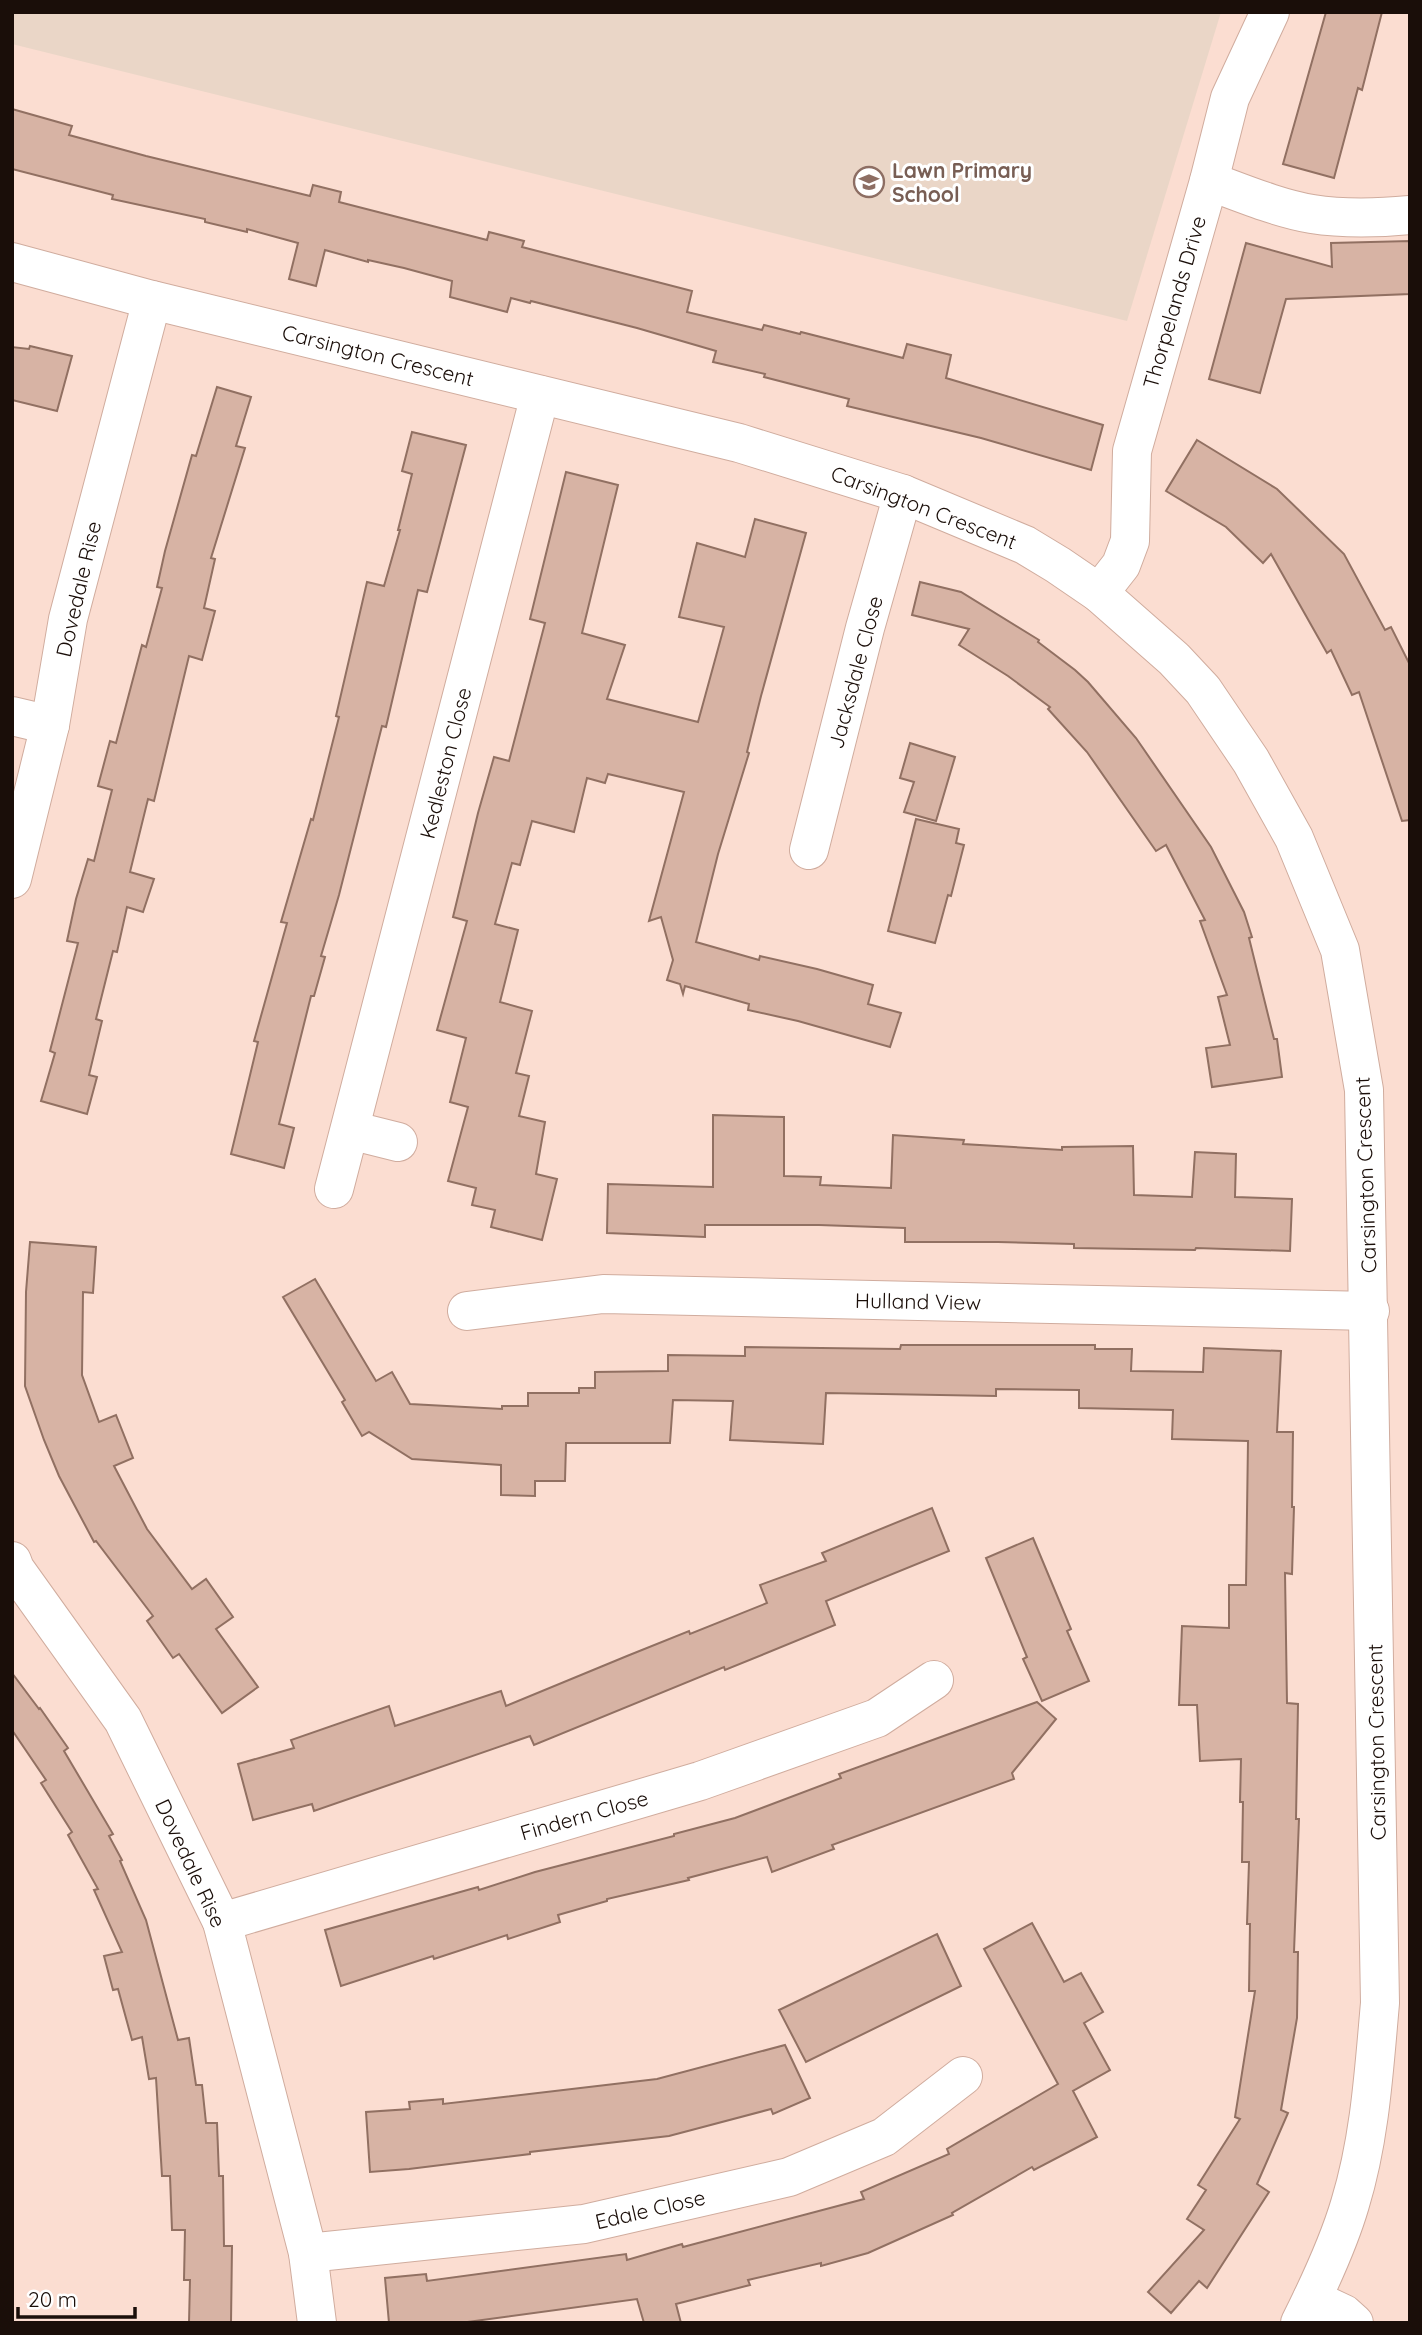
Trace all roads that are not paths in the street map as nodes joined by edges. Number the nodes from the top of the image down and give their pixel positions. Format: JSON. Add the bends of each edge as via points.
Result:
{"nodes":[{"id":1,"x":1270,"y":12,"type":"edge"},
{"id":2,"x":1209,"y":181,"type":"junction"},
{"id":3,"x":1410,"y":215,"type":"edge"},
{"id":4,"x":12,"y":262,"type":"edge"},
{"id":5,"x":152,"y":300,"type":"junction"},
{"id":6,"x":540,"y":395,"type":"junction"},
{"id":7,"x":904,"y":494,"type":"junction"},
{"id":8,"x":1098,"y":593,"type":"junction"},
{"id":9,"x":12,"y":716,"type":"edge"},
{"id":10,"x":50,"y":725,"type":"junction"},
{"id":11,"x":809,"y":850,"type":"dead end"},
{"id":12,"x":12,"y":879,"type":"edge"},
{"id":13,"x":350,"y":1130,"type":"junction"},
{"id":14,"x":398,"y":1142,"type":"dead end"},
{"id":15,"x":334,"y":1189,"type":"dead end"},
{"id":16,"x":467,"y":1311,"type":"dead end"},
{"id":17,"x":1370,"y":1311,"type":"junction"},
{"id":18,"x":12,"y":1561,"type":"edge"},
{"id":19,"x":934,"y":1680,"type":"dead end"},
{"id":20,"x":222,"y":1922,"type":"junction"},
{"id":21,"x":963,"y":2076,"type":"dead end"},
{"id":22,"x":308,"y":2253,"type":"junction"},
{"id":23,"x":1306,"y":2311,"type":"edge"},
{"id":24,"x":317,"y":2323,"type":"edge"},
{"id":25,"x":1354,"y":2323,"type":"edge"}],
"edges":[{"from":1,"to":2,"type":"street","name":"Thorpelands Drive","via":[[1230,98]]},
{"from":2,"to":3,"type":"street","via":[[1312,214]]},
{"from":2,"to":8,"type":"street","name":"Thorpelands Drive","via":[[1132,450],[1130,541],[1121,565]]},
{"from":4,"to":5,"type":"street","name":"Carsington Crescent"},
{"from":5,"to":6,"type":"street","name":"Carsington Crescent"},
{"from":5,"to":10,"type":"street","name":"Dovedale Rise","via":[[68,619]]},
{"from":6,"to":7,"type":"street","name":"Carsington Crescent","via":[[739,443]]},
{"from":6,"to":13,"type":"street","name":"Kedleston Close"},
{"from":7,"to":8,"type":"street","name":"Carsington Crescent","via":[[1025,545]]},
{"from":7,"to":11,"type":"street","name":"Jacksdale Close"},
{"from":8,"to":17,"type":"street","name":"Carsington Crescent","via":[[1203,690],[1251,761],[1294,838],[1340,950],[1364,1090]]},
{"from":9,"to":10,"type":"street"},
{"from":10,"to":12,"type":"street","name":"Dovedale Rise"},
{"from":13,"to":14,"type":"street"},
{"from":13,"to":15,"type":"street","name":"Kedleston Close"},
{"from":16,"to":17,"type":"street","name":"Hulland View","via":[[603,1294]]},
{"from":17,"to":23,"type":"street","name":"Carsington Crescent","via":[[1380,2003],[1374,2080],[1351,2203]]},
{"from":18,"to":20,"type":"street","name":"Dovedale Rise","via":[[123,1720]]},
{"from":19,"to":20,"type":"street","name":"Findern Close","via":[[877,1718],[701,1781]]},
{"from":20,"to":22,"type":"street","name":"Dovedale Rise"},
{"from":21,"to":22,"type":"street","name":"Edale Close","via":[[884,2137],[789,2177],[584,2224]]},
{"from":22,"to":24,"type":"street","name":"Dovedale Rise"},
{"from":23,"to":25,"type":"street","name":"Carsington Crescent","via":[[1344,2314]]}]}
